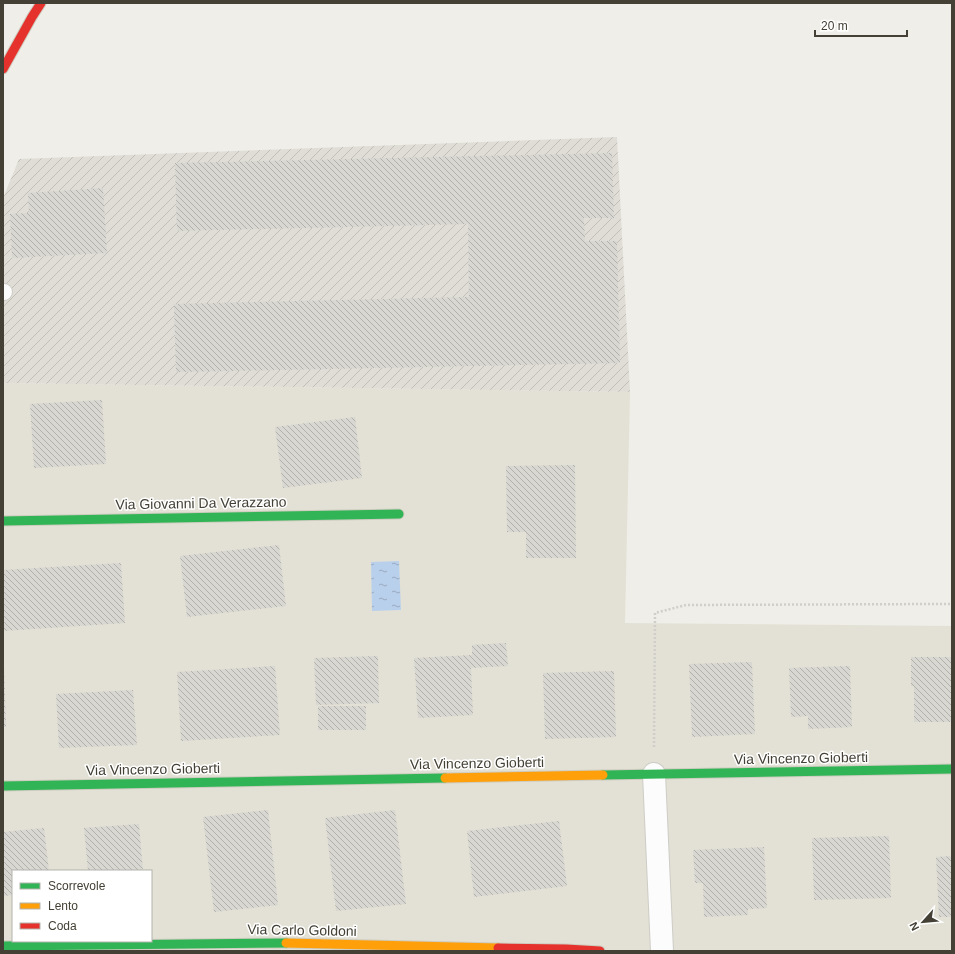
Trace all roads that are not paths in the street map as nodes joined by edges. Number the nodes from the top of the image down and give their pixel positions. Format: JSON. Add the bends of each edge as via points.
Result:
{"nodes":[{"id":1,"x":42,"y":3,"type":"edge"},
{"id":2,"x":3,"y":69,"type":"edge"},
{"id":3,"x":399,"y":514,"type":"dead end"},
{"id":4,"x":3,"y":521,"type":"edge"},
{"id":5,"x":952,"y":769,"type":"edge"},
{"id":6,"x":654,"y":774,"type":"junction"},
{"id":7,"x":3,"y":786,"type":"edge"},
{"id":8,"x":3,"y":946,"type":"edge"},
{"id":9,"x":600,"y":951,"type":"edge"},
{"id":10,"x":662,"y":951,"type":"edge"}],
"edges":[{"from":1,"to":2,"type":"street"},
{"from":3,"to":4,"type":"street","name":"Via Giovanni Da Verazzano"},
{"from":5,"to":6,"type":"street","name":"Via Vincenzo Gioberti"},
{"from":6,"to":7,"type":"street","name":"Via Vincenzo Gioberti"},
{"from":6,"to":10,"type":"street"},
{"from":8,"to":9,"type":"street","name":"Via Carlo Goldoni","via":[[266,943]]}]}
